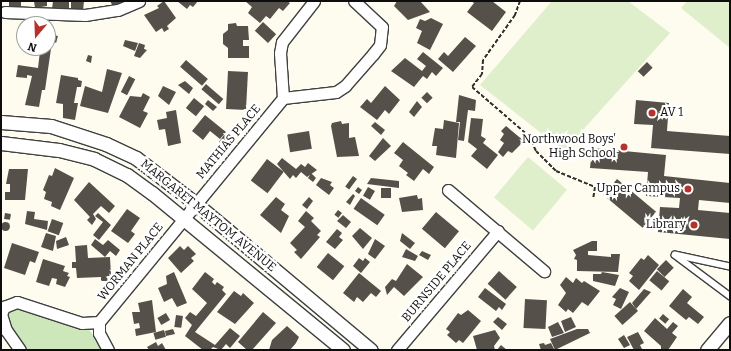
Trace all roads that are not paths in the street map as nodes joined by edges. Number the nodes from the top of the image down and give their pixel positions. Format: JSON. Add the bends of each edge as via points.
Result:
{"nodes":[{"id":1,"x":140,"y":1,"type":"edge"},
{"id":2,"x":314,"y":1,"type":"edge"},
{"id":3,"x":354,"y":1,"type":"edge"},
{"id":4,"x":5,"y":12,"type":"dead end"},
{"id":5,"x":284,"y":98,"type":"junction"},
{"id":6,"x":4,"y":122,"type":"edge"},
{"id":7,"x":3,"y":143,"type":"edge"},
{"id":8,"x":448,"y":190,"type":"dead end"},
{"id":9,"x":195,"y":203,"type":"junction"},
{"id":10,"x":183,"y":218,"type":"junction"},
{"id":11,"x":498,"y":231,"type":"junction"},
{"id":12,"x":730,"y":268,"type":"edge"},
{"id":13,"x":544,"y":271,"type":"dead end"},
{"id":14,"x":730,"y":296,"type":"edge"},
{"id":15,"x":1,"y":314,"type":"edge"},
{"id":16,"x":99,"y":322,"type":"junction"},
{"id":17,"x":730,"y":323,"type":"edge"},
{"id":18,"x":20,"y":350,"type":"edge"},
{"id":19,"x":108,"y":350,"type":"edge"},
{"id":20,"x":343,"y":350,"type":"edge"},
{"id":21,"x":371,"y":350,"type":"edge"},
{"id":22,"x":397,"y":350,"type":"edge"},
{"id":23,"x":707,"y":350,"type":"edge"}],
"edges":[{"from":1,"to":4,"type":"street","via":[[118,10],[91,14]]},
{"from":2,"to":5,"type":"street","via":[[282,42],[280,53]]},
{"from":3,"to":5,"type":"street","via":[[382,27],[380,44],[373,54],[345,86],[336,92]]},
{"from":5,"to":9,"type":"street","name":"MATHIAS PLACE"},
{"from":6,"to":7,"type":"street"},
{"from":6,"to":9,"type":"street","name":"MARGARET MAYTOM AVENUE","via":[[51,126],[106,144],[136,158]]},
{"from":7,"to":10,"type":"street","name":"MARGARET MAYTOM AVENUE","via":[[58,150],[94,159],[127,175]]},
{"from":8,"to":11,"type":"street"},
{"from":9,"to":10,"type":"street","name":"MATHIAS PLACE"},
{"from":9,"to":21,"type":"street","name":"MARGARET MAYTOM AVENUE"},
{"from":10,"to":16,"type":"street","name":"WORMAN PLACE"},
{"from":10,"to":20,"type":"street","name":"MARGARET MAYTOM AVENUE"},
{"from":11,"to":13,"type":"street"},
{"from":11,"to":22,"type":"street","name":"BURNSIDE PLACE"},
{"from":12,"to":14,"type":"lane","via":[[675,255]]},
{"from":15,"to":16,"type":"street","via":[[4,307],[17,302],[82,322]]},
{"from":15,"to":18,"type":"street","via":[[6,330]]},
{"from":16,"to":19,"type":"street","via":[[99,333]]},
{"from":17,"to":23,"type":"street"}]}
